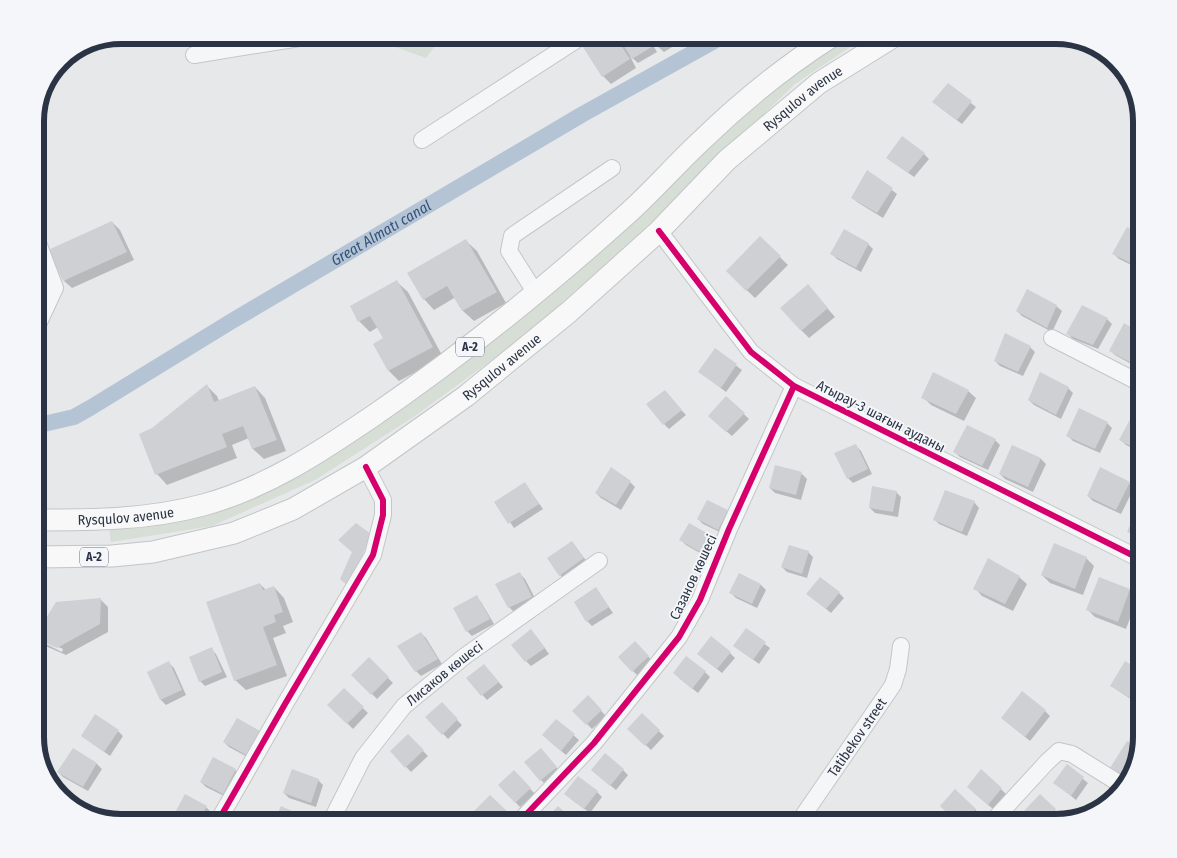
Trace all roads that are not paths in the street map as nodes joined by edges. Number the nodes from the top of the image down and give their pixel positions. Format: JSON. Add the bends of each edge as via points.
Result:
{"nodes":[{"id":1,"x":262,"y":44,"type":"edge"},
{"id":2,"x":570,"y":44,"type":"edge"},
{"id":3,"x":820,"y":44,"type":"edge"},
{"id":4,"x":882,"y":44,"type":"edge"},
{"id":5,"x":194,"y":55,"type":"dead end"},
{"id":6,"x":422,"y":140,"type":"dead end"},
{"id":7,"x":612,"y":168,"type":"dead end"},
{"id":8,"x":659,"y":231,"type":"junction"},
{"id":9,"x":44,"y":259,"type":"edge"},
{"id":10,"x":536,"y":292,"type":"junction"},
{"id":11,"x":44,"y":312,"type":"edge"},
{"id":12,"x":1052,"y":338,"type":"dead end"},
{"id":13,"x":1133,"y":379,"type":"edge"},
{"id":14,"x":794,"y":386,"type":"junction"},
{"id":15,"x":366,"y":467,"type":"junction"},
{"id":16,"x":44,"y":520,"type":"edge"},
{"id":17,"x":1133,"y":556,"type":"edge"},
{"id":18,"x":44,"y":557,"type":"edge"},
{"id":19,"x":599,"y":561,"type":"dead end"},
{"id":20,"x":901,"y":646,"type":"dead end"},
{"id":21,"x":1118,"y":783,"type":"edge"},
{"id":22,"x":222,"y":814,"type":"edge"},
{"id":23,"x":335,"y":814,"type":"edge"},
{"id":24,"x":527,"y":814,"type":"edge"},
{"id":25,"x":804,"y":814,"type":"edge"},
{"id":26,"x":999,"y":814,"type":"edge"}],
"edges":[{"from":1,"to":5,"type":"street"},
{"from":2,"to":6,"type":"street"},
{"from":3,"to":10,"type":"main road","name":"Rysqulov avenue","number":"A-2","via":[[789,65],[703,138],[628,214]]},
{"from":4,"to":8,"type":"main road","name":"Rysqulov avenue","number":"A-2","via":[[820,83],[727,160]]},
{"from":7,"to":10,"type":"street","via":[[512,236],[509,251]]},
{"from":8,"to":14,"type":"street","name":"Атырау-3 шағын ауданы","via":[[751,352]]},
{"from":8,"to":15,"type":"main road","name":"Rysqulov avenue","number":"A-2","via":[[569,312],[466,396]]},
{"from":9,"to":11,"type":"street","via":[[55,288]]},
{"from":10,"to":16,"type":"main road","name":"Rysqulov avenue","number":"A-2","via":[[423,382],[318,453],[272,478],[229,497],[162,514],[117,519]]},
{"from":12,"to":13,"type":"street"},
{"from":14,"to":17,"type":"street","name":"Атырау-3 шағын ауданы"},
{"from":14,"to":24,"type":"street","name":"Сазанов көшесі","via":[[700,600],[679,637],[594,743]]},
{"from":15,"to":18,"type":"main road","name":"Rysqulov avenue","number":"A-2","via":[[293,509],[234,533],[153,552]]},
{"from":15,"to":22,"type":"street","via":[[383,500],[384,515],[374,555]]},
{"from":19,"to":23,"type":"street","name":"Лисаков көшесі","via":[[465,656],[404,706],[363,758]]},
{"from":20,"to":25,"type":"street","name":"Tatibekov street","via":[[893,685]]},
{"from":21,"to":26,"type":"street","via":[[1072,754],[1059,751]]}]}
